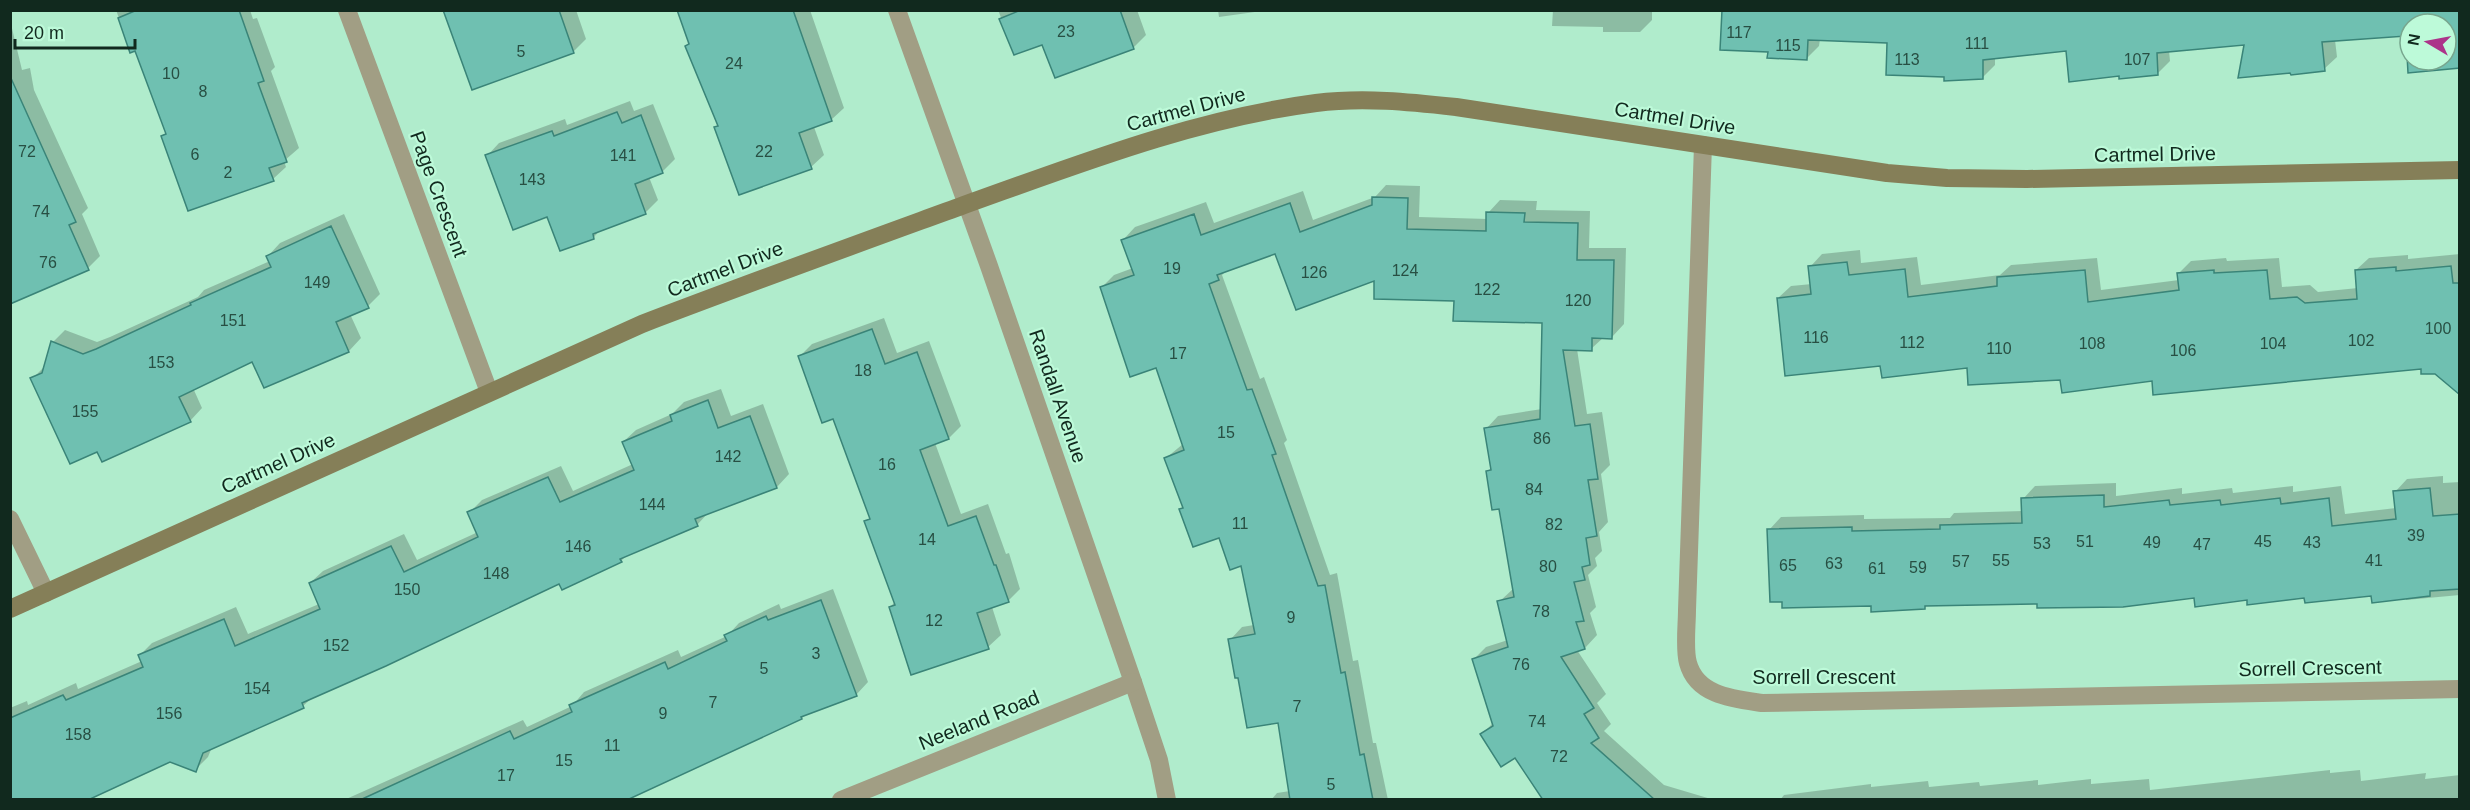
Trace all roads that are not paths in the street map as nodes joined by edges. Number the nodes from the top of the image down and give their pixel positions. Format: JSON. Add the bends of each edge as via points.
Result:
{"nodes":[{"id":1,"x":347,"y":10,"type":"edge"},
{"id":2,"x":897,"y":10,"type":"edge"},
{"id":3,"x":1703,"y":145,"type":"junction"},
{"id":4,"x":2460,"y":170,"type":"edge"},
{"id":5,"x":967,"y":204,"type":"junction"},
{"id":6,"x":489,"y":392,"type":"junction"},
{"id":7,"x":10,"y":519,"type":"edge"},
{"id":8,"x":46,"y":593,"type":"junction"},
{"id":9,"x":10,"y":609,"type":"edge"},
{"id":10,"x":1133,"y":682,"type":"junction"},
{"id":11,"x":2460,"y":689,"type":"edge"},
{"id":12,"x":842,"y":800,"type":"edge"},
{"id":13,"x":1167,"y":800,"type":"edge"}],
"edges":[{"from":1,"to":6,"type":"street","name":"Page Crescent"},
{"from":2,"to":5,"type":"street","name":"Randall Avenue"},
{"from":3,"to":4,"type":"street","name":"Cartmel Drive","via":[[1887,173],[1947,178]]},
{"from":3,"to":5,"type":"street","name":"Cartmel Drive","via":[[1398,101],[1317,103],[1187,129]]},
{"from":3,"to":11,"type":"street","name":"Sorrell Crescent","via":[[1687,610],[1688,663],[1701,685],[1724,698],[1762,703]]},
{"from":5,"to":6,"type":"street","name":"Cartmel Drive","via":[[642,324]]},
{"from":5,"to":10,"type":"street","name":"Randall Avenue"},
{"from":6,"to":8,"type":"street","name":"Cartmel Drive"},
{"from":7,"to":8,"type":"street"},
{"from":8,"to":9,"type":"street","name":"Cartmel Drive"},
{"from":10,"to":12,"type":"street","name":"Neeland Road"},
{"from":10,"to":13,"type":"street","name":"Randall Avenue","via":[[1159,759]]}]}
